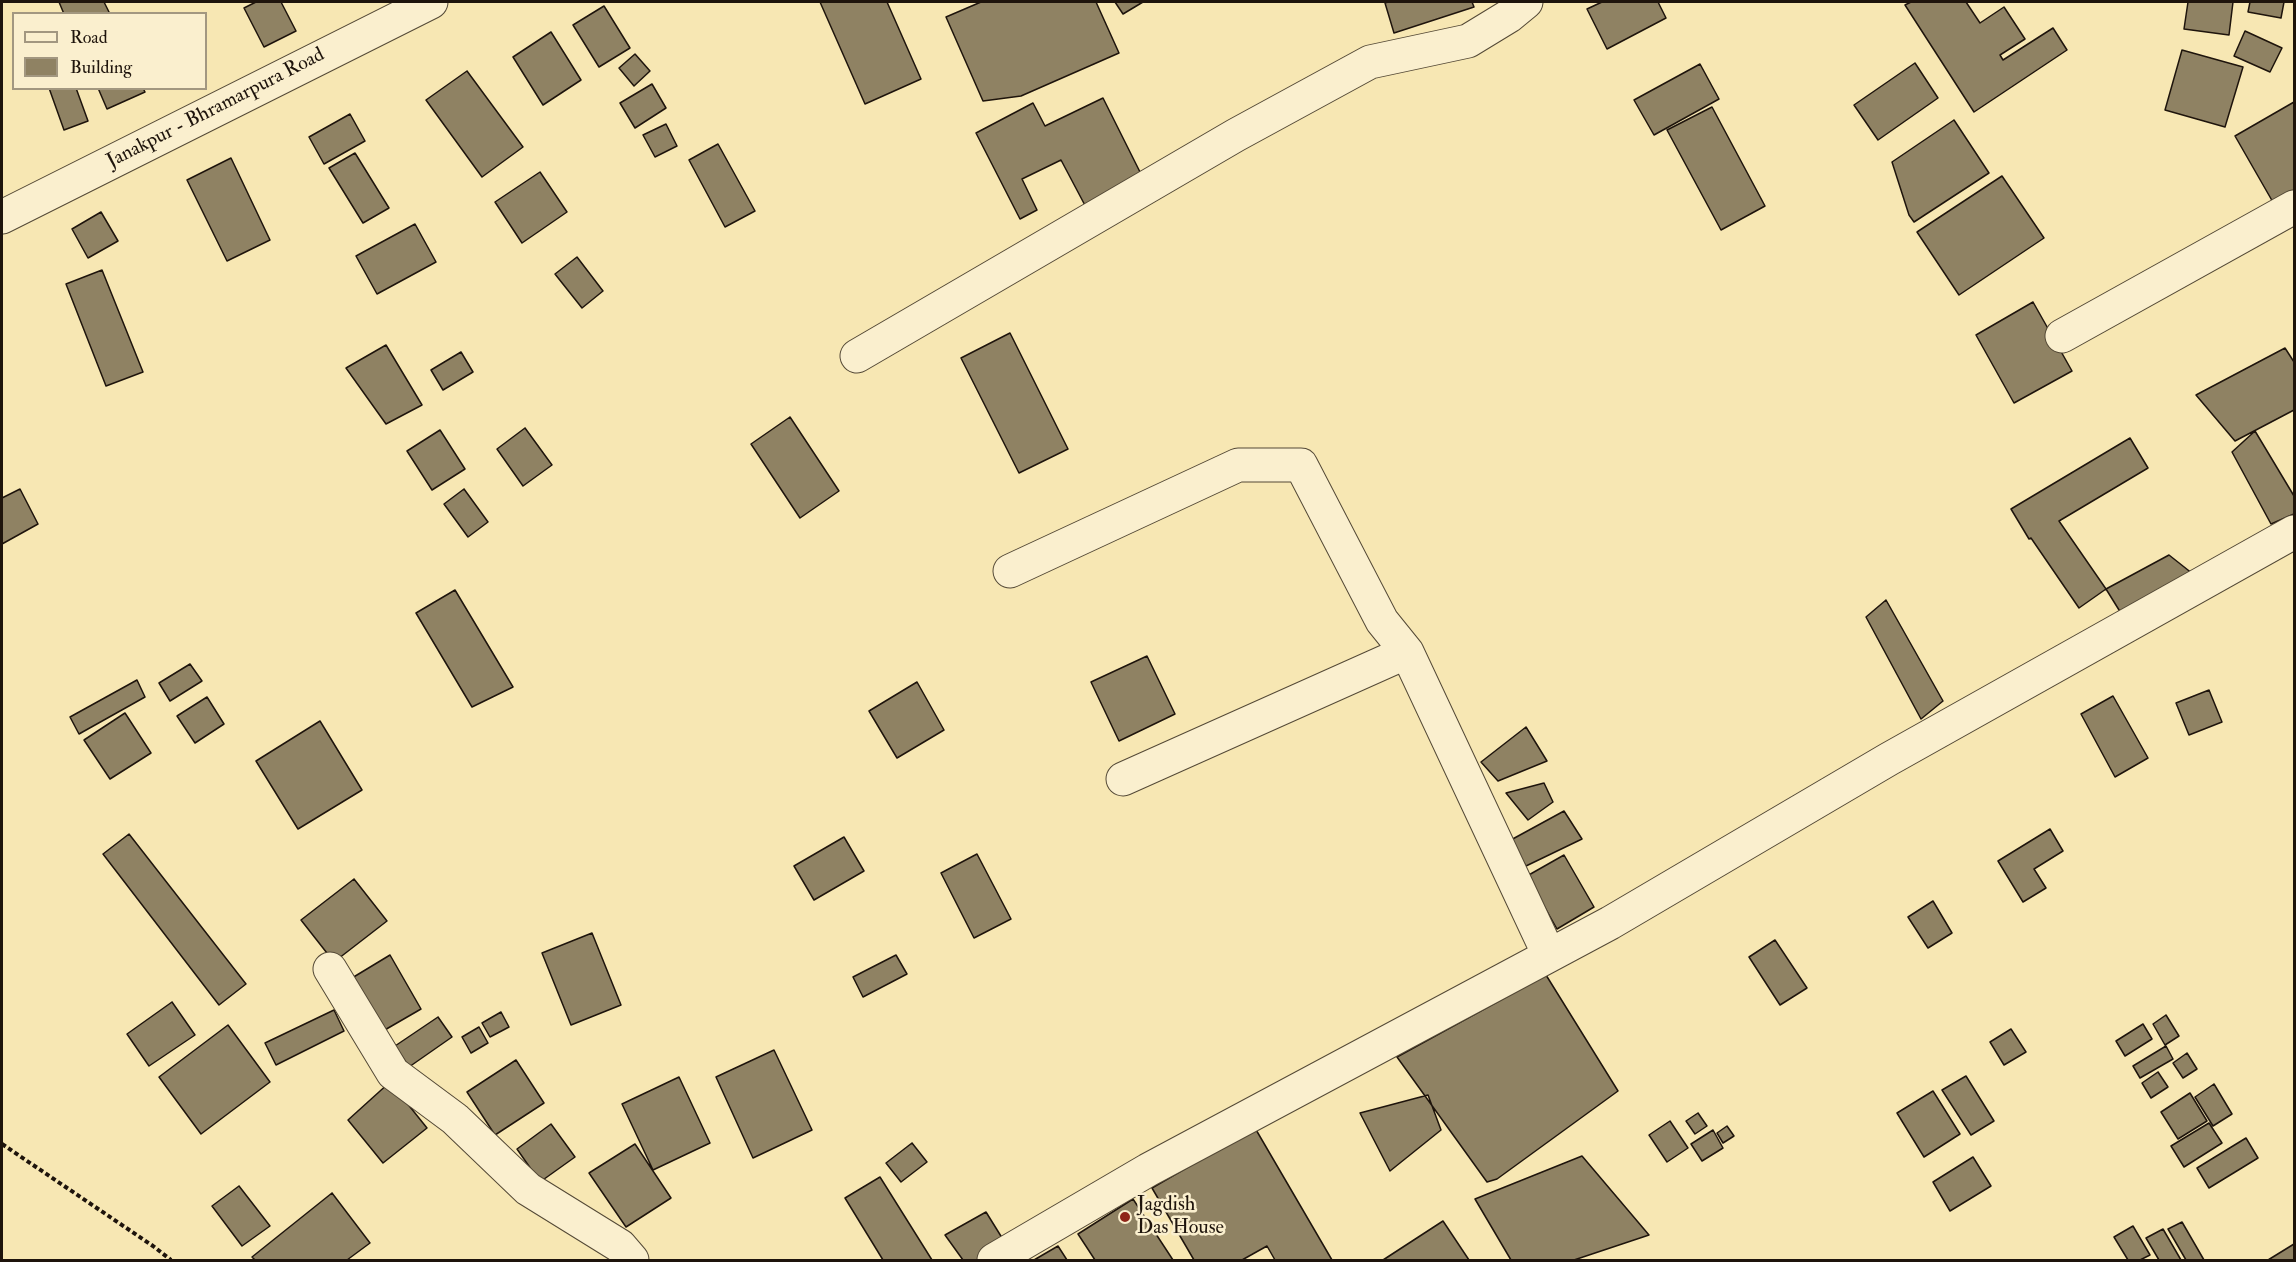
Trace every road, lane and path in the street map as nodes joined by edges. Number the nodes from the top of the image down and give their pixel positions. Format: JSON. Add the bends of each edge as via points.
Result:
{"nodes":[{"id":1,"x":431,"y":2,"type":"edge"},
{"id":2,"x":1526,"y":2,"type":"edge"},
{"id":3,"x":2295,"y":207,"type":"edge"},
{"id":4,"x":2,"y":217,"type":"edge"},
{"id":5,"x":2062,"y":336,"type":"dead end"},
{"id":6,"x":857,"y":356,"type":"dead end"},
{"id":7,"x":2295,"y":532,"type":"edge"},
{"id":8,"x":1010,"y":571,"type":"dead end"},
{"id":9,"x":1407,"y":652,"type":"junction"},
{"id":10,"x":1123,"y":779,"type":"dead end"},
{"id":11,"x":1549,"y":955,"type":"junction"},
{"id":12,"x":330,"y":969,"type":"dead end"},
{"id":13,"x":2,"y":1144,"type":"edge"},
{"id":14,"x":171,"y":1260,"type":"edge"},
{"id":15,"x":632,"y":1260,"type":"edge"},
{"id":16,"x":994,"y":1260,"type":"edge"}],
"edges":[{"from":1,"to":4,"type":"street","name":"Janakpur - Bhramarpura Road"},
{"from":2,"to":6,"type":"street","via":[[1468,41],[1370,62],[1236,135]]},
{"from":3,"to":5,"type":"street"},
{"from":7,"to":11,"type":"street"},
{"from":8,"to":9,"type":"street","via":[[1238,465],[1301,465],[1382,621]]},
{"from":9,"to":10,"type":"street"},
{"from":9,"to":11,"type":"street"},
{"from":11,"to":16,"type":"street","via":[[1149,1170]]},
{"from":12,"to":15,"type":"street","via":[[393,1073],[455,1119],[528,1189],[620,1246]]},
{"from":13,"to":14,"type":"path"}]}
